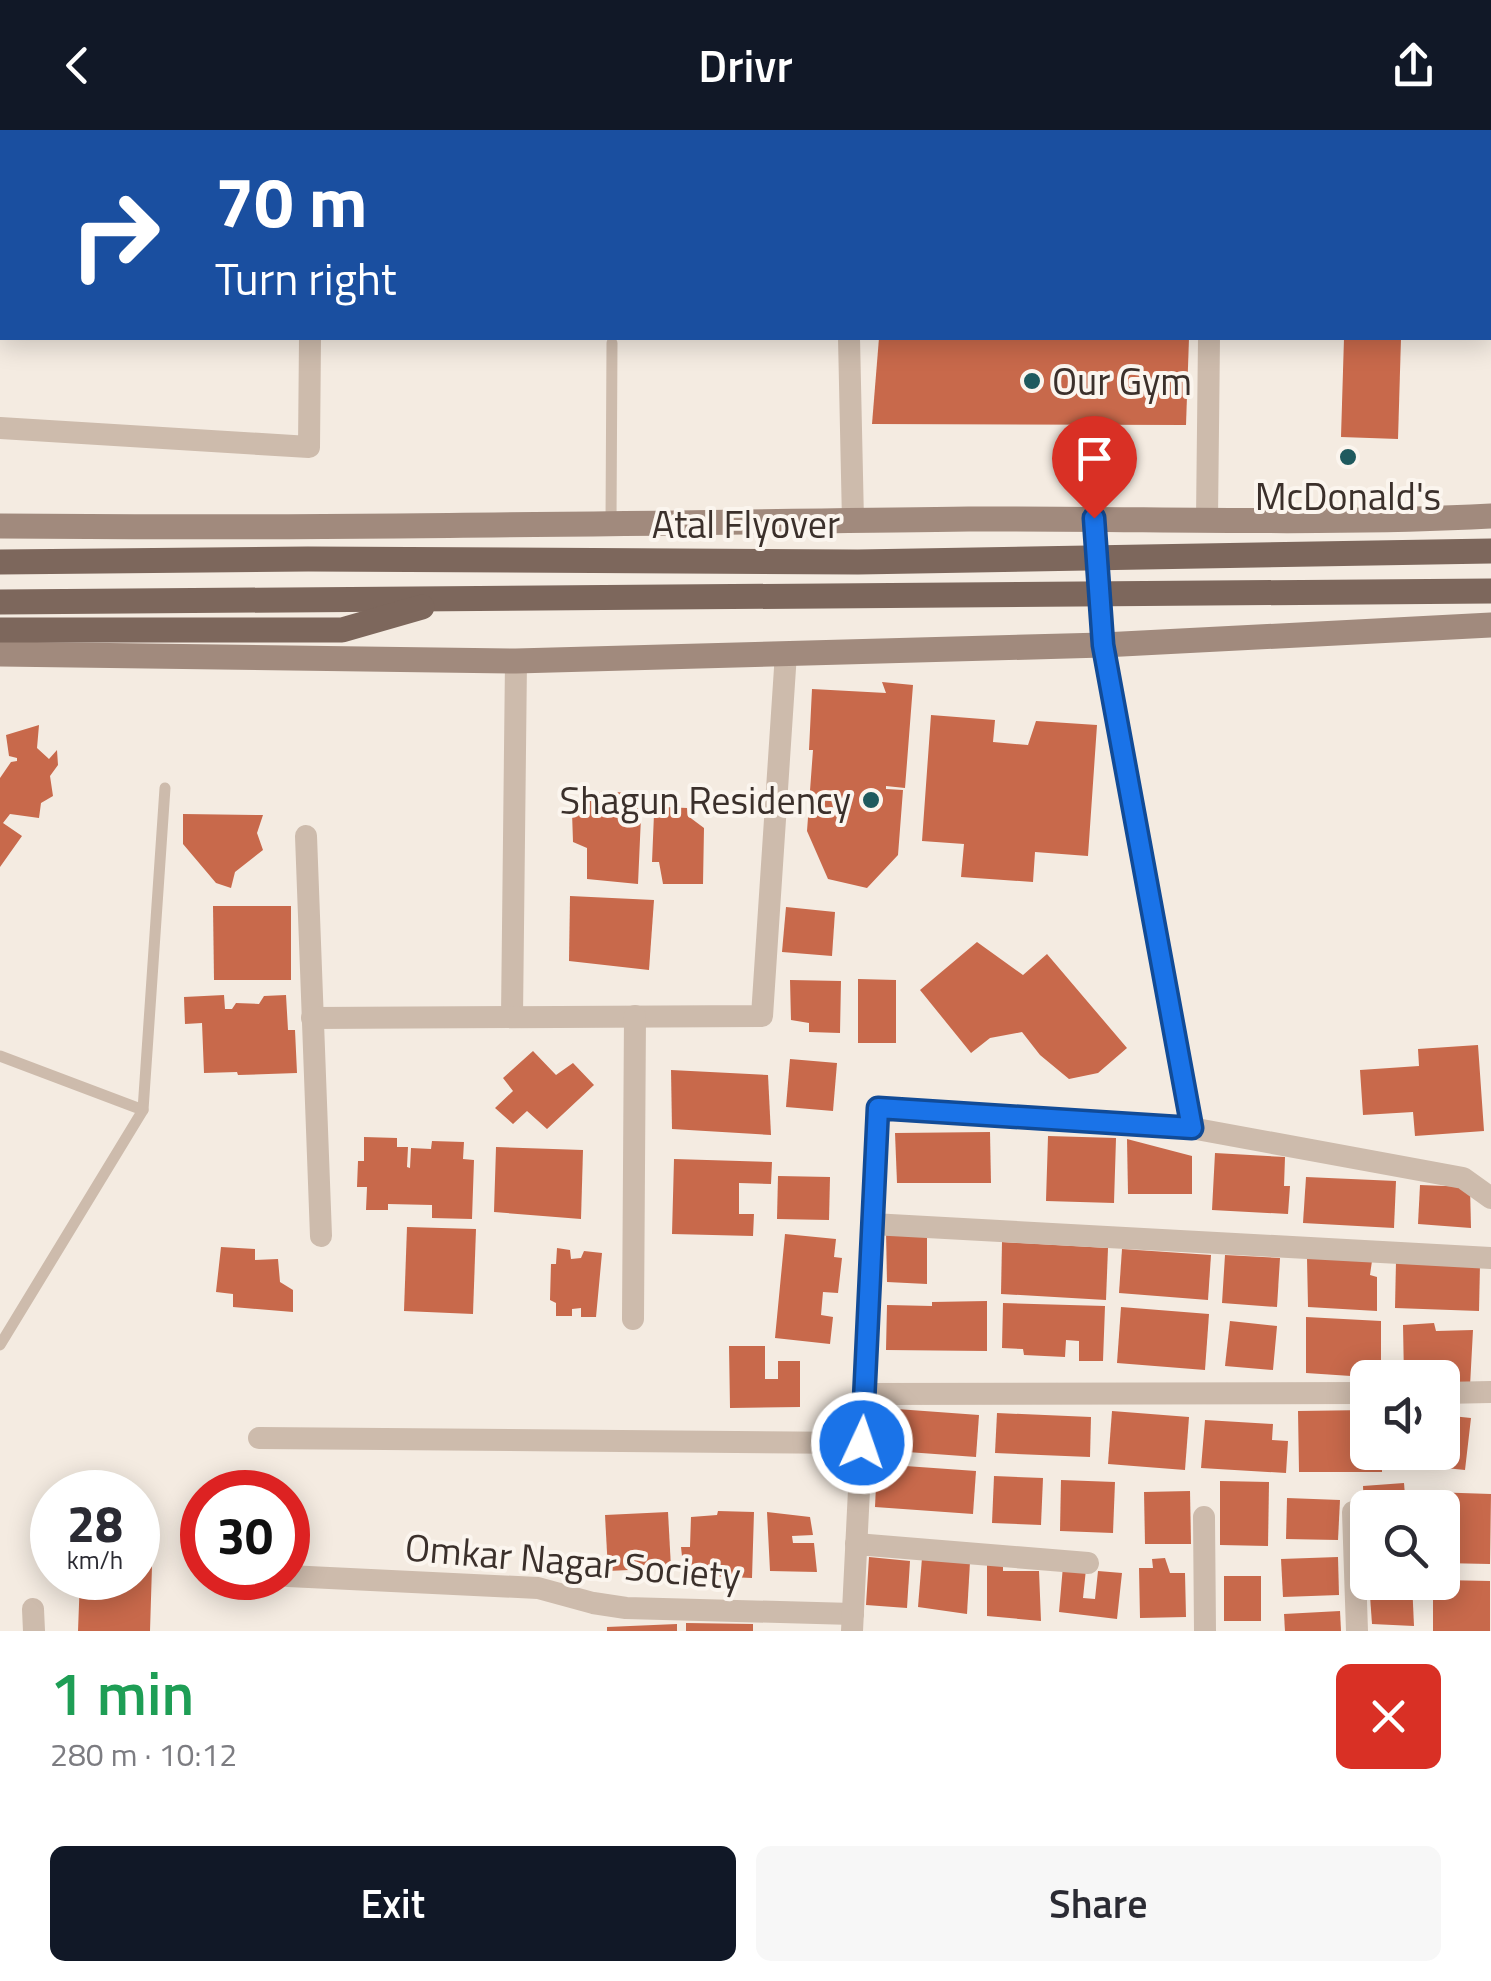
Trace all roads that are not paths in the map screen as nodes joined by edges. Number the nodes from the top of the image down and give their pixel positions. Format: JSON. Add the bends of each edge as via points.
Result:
{"nodes":[{"id":1,"x":310,"y":340,"type":"edge"},
{"id":2,"x":849,"y":340,"type":"edge"},
{"id":3,"x":1209,"y":340,"type":"edge"},
{"id":4,"x":612,"y":344,"type":"dead end"},
{"id":5,"x":0,"y":428,"type":"edge"},
{"id":6,"x":1491,"y":516,"type":"edge"},
{"id":7,"x":1094,"y":518,"type":"junction"},
{"id":8,"x":1206,"y":519,"type":"junction"},
{"id":9,"x":853,"y":520,"type":"junction"},
{"id":10,"x":611,"y":523,"type":"junction"},
{"id":11,"x":0,"y":526,"type":"edge"},
{"id":12,"x":1491,"y":551,"type":"edge"},
{"id":13,"x":0,"y":562,"type":"edge"},
{"id":14,"x":1491,"y":591,"type":"edge"},
{"id":15,"x":446,"y":599,"type":"junction"},
{"id":16,"x":0,"y":602,"type":"edge"},
{"id":17,"x":1491,"y":626,"type":"edge"},
{"id":18,"x":0,"y":630,"type":"edge"},
{"id":19,"x":1103,"y":645,"type":"junction"},
{"id":20,"x":786,"y":653,"type":"junction"},
{"id":21,"x":0,"y":654,"type":"edge"},
{"id":22,"x":516,"y":661,"type":"junction"},
{"id":23,"x":165,"y":788,"type":"dead end"},
{"id":24,"x":306,"y":836,"type":"dead end"},
{"id":25,"x":635,"y":1016,"type":"junction"},
{"id":26,"x":512,"y":1017,"type":"junction"},
{"id":27,"x":312,"y":1018,"type":"junction"},
{"id":28,"x":0,"y":1056,"type":"edge"},
{"id":29,"x":144,"y":1110,"type":"junction"},
{"id":30,"x":1192,"y":1128,"type":"junction"},
{"id":31,"x":1491,"y":1198,"type":"edge"},
{"id":32,"x":872,"y":1224,"type":"junction"},
{"id":33,"x":321,"y":1236,"type":"dead end"},
{"id":34,"x":1491,"y":1258,"type":"edge"},
{"id":35,"x":633,"y":1319,"type":"dead end"},
{"id":36,"x":0,"y":1345,"type":"edge"},
{"id":37,"x":1460,"y":1392,"type":"edge"},
{"id":38,"x":1491,"y":1392,"type":"edge"},
{"id":39,"x":1350,"y":1393,"type":"edge"},
{"id":40,"x":864,"y":1394,"type":"junction"},
{"id":41,"x":258,"y":1438,"type":"dead end"},
{"id":42,"x":862,"y":1443,"type":"junction"},
{"id":43,"x":1204,"y":1517,"type":"dead end"},
{"id":44,"x":856,"y":1544,"type":"junction"},
{"id":45,"x":1088,"y":1563,"type":"dead end"},
{"id":46,"x":310,"y":1577,"type":"edge"},
{"id":47,"x":1355,"y":1600,"type":"edge"},
{"id":48,"x":852,"y":1622,"type":"edge"},
{"id":49,"x":1205,"y":1631,"type":"edge"},
{"id":50,"x":1356,"y":1631,"type":"edge"}],
"edges":[{"from":1,"to":5,"type":"street","via":[[309,447]]},
{"from":2,"to":9,"type":"street"},
{"from":3,"to":8,"type":"street"},
{"from":4,"to":10,"type":"lane"},
{"from":6,"to":8,"type":"street"},
{"from":7,"to":8,"type":"street"},
{"from":7,"to":9,"type":"street"},
{"from":7,"to":19,"type":"street"},
{"from":9,"to":10,"type":"street"},
{"from":10,"to":11,"type":"street"},
{"from":12,"to":13,"type":"main road","name":"Atal Flyover","via":[[858,562]]},
{"from":14,"to":15,"type":"main road","name":"Atal Flyover"},
{"from":15,"to":16,"type":"main road","name":"Atal Flyover"},
{"from":15,"to":18,"type":"main road","via":[[342,630]]},
{"from":17,"to":19,"type":"street"},
{"from":19,"to":20,"type":"street"},
{"from":19,"to":30,"type":"street"},
{"from":20,"to":22,"type":"street"},
{"from":20,"to":25,"type":"street","via":[[762,1016]]},
{"from":21,"to":22,"type":"street"},
{"from":22,"to":26,"type":"street"},
{"from":23,"to":29,"type":"lane"},
{"from":24,"to":27,"type":"street"},
{"from":25,"to":26,"type":"street"},
{"from":25,"to":35,"type":"street"},
{"from":26,"to":27,"type":"street"},
{"from":27,"to":33,"type":"street"},
{"from":28,"to":29,"type":"lane"},
{"from":29,"to":36,"type":"lane"},
{"from":30,"to":31,"type":"street","via":[[1463,1178]]},
{"from":30,"to":32,"type":"street","via":[[878,1108]]},
{"from":32,"to":34,"type":"street"},
{"from":32,"to":40,"type":"street"},
{"from":37,"to":38,"type":"street"},
{"from":39,"to":40,"type":"street"},
{"from":40,"to":42,"type":"street"},
{"from":41,"to":42,"type":"street"},
{"from":42,"to":44,"type":"street"},
{"from":43,"to":49,"type":"street"},
{"from":44,"to":45,"type":"street"},
{"from":44,"to":48,"type":"street"},
{"from":46,"to":48,"type":"street","name":"Omkar Nagar Society","via":[[538,1588],[626,1608]]},
{"from":47,"to":50,"type":"street"}]}
